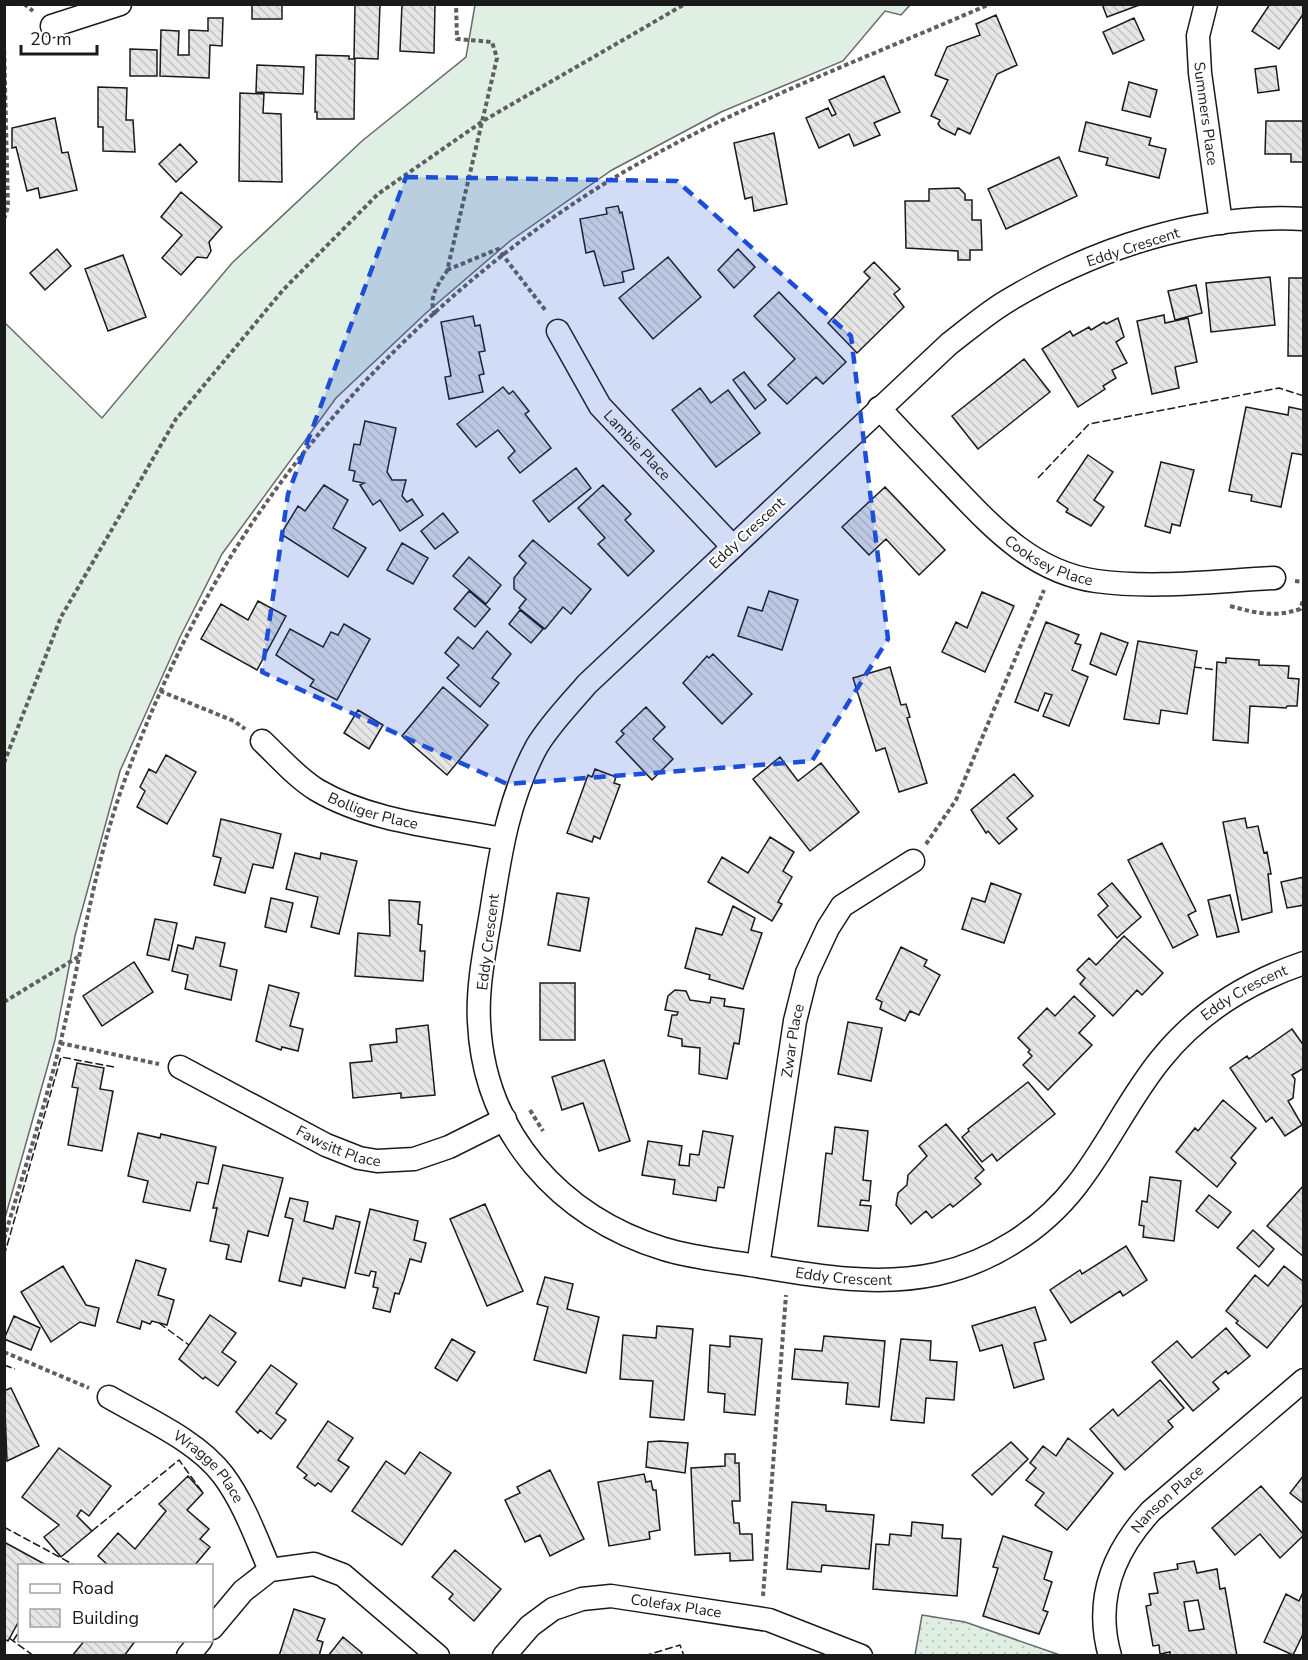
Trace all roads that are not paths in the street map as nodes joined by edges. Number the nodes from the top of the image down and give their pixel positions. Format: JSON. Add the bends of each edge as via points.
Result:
{"nodes":[{"id":1,"x":120,"y":4,"type":"edge"},
{"id":2,"x":1206,"y":4,"type":"edge"},
{"id":3,"x":52,"y":26,"type":"dead end"},
{"id":4,"x":1304,"y":219,"type":"edge"},
{"id":5,"x":1221,"y":223,"type":"junction"},
{"id":6,"x":558,"y":331,"type":"road end"},
{"id":7,"x":879,"y":408,"type":"junction"},
{"id":8,"x":733,"y":547,"type":"junction"},
{"id":9,"x":1274,"y":578,"type":"dead end"},
{"id":10,"x":262,"y":741,"type":"road end"},
{"id":11,"x":502,"y":839,"type":"junction"},
{"id":12,"x":913,"y":861,"type":"road end"},
{"id":13,"x":1304,"y":963,"type":"edge"},
{"id":14,"x":180,"y":1067,"type":"road end"},
{"id":15,"x":505,"y":1119,"type":"junction"},
{"id":16,"x":758,"y":1266,"type":"junction"},
{"id":17,"x":1304,"y":1380,"type":"edge"},
{"id":18,"x":109,"y":1397,"type":"road end"},
{"id":19,"x":270,"y":1570,"type":"junction"},
{"id":20,"x":213,"y":1627,"type":"edge"},
{"id":21,"x":200,"y":1642,"type":"edge"},
{"id":22,"x":188,"y":1656,"type":"edge"},
{"id":23,"x":438,"y":1656,"type":"edge"},
{"id":24,"x":504,"y":1656,"type":"edge"},
{"id":25,"x":861,"y":1656,"type":"edge"},
{"id":26,"x":1110,"y":1656,"type":"edge"}],
"edges":[{"from":1,"to":3,"type":"street"},
{"from":2,"to":5,"type":"street","name":"Summers Place","via":[[1198,36],[1200,73]]},
{"from":4,"to":5,"type":"street","name":"Eddy Crescent"},
{"from":5,"to":7,"type":"street","name":"Eddy Crescent","via":[[1122,247],[1029,288],[948,344]]},
{"from":6,"to":8,"type":"street","name":"Lambie Place","via":[[600,406]]},
{"from":7,"to":8,"type":"street","name":"Eddy Crescent"},
{"from":7,"to":9,"type":"street","name":"Cooksey Place","via":[[989,524],[1018,550],[1053,569],[1094,580],[1137,584]]},
{"from":8,"to":11,"type":"street","name":"Eddy Crescent","via":[[587,684],[552,724],[515,791]]},
{"from":10,"to":11,"type":"street","name":"Bolliger Place","via":[[300,778],[360,810]]},
{"from":11,"to":15,"type":"street","name":"Eddy Crescent","via":[[482,971],[479,1022],[487,1072]]},
{"from":12,"to":16,"type":"street","name":"Zwar Place","via":[[842,906],[807,974],[795,1021]]},
{"from":13,"to":16,"type":"street","name":"Eddy Crescent","via":[[1234,994],[1193,1024],[1160,1060],[1076,1187],[1026,1235],[985,1258],[938,1274],[890,1281],[842,1279]]},
{"from":14,"to":15,"type":"street","name":"Fawsitt Place","via":[[326,1145],[376,1161],[414,1159],[449,1147]]},
{"from":15,"to":16,"type":"street","name":"Eddy Crescent","via":[[527,1158],[577,1208],[619,1232],[666,1250]]},
{"from":17,"to":26,"type":"street","name":"Nanson Place","via":[[1136,1526],[1114,1561],[1104,1599]]},
{"from":18,"to":19,"type":"street","name":"Wragge Place","via":[[198,1450],[223,1474]]},
{"from":19,"to":20,"type":"street","via":[[243,1591]]},
{"from":19,"to":23,"type":"street","via":[[314,1564],[343,1575]]},
{"from":21,"to":22,"type":"street"},
{"from":24,"to":25,"type":"street","name":"Colefax Place","via":[[530,1626],[553,1609],[582,1599],[612,1596],[761,1619]]}]}
